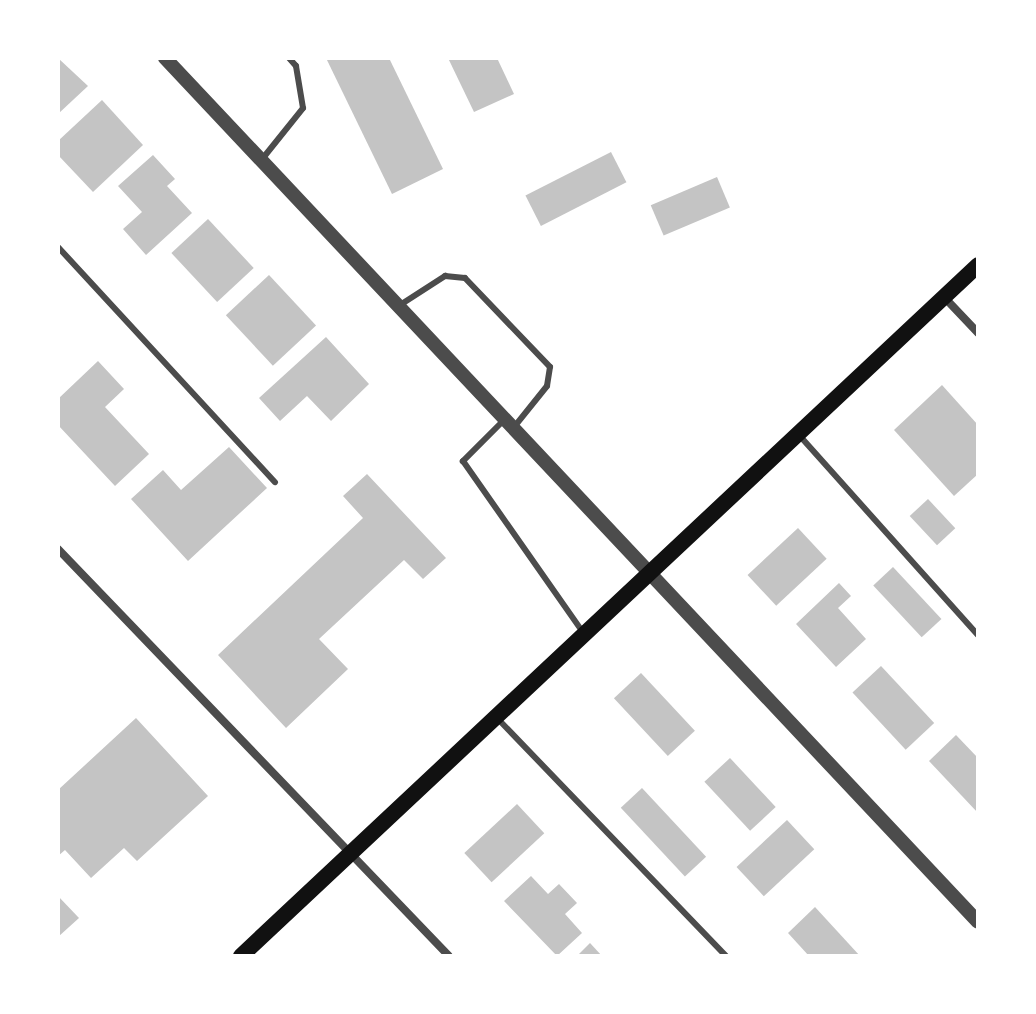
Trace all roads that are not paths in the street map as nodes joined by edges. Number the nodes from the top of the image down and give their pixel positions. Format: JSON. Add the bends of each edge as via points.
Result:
{"nodes":[{"id":1,"x":165,"y":58,"type":"edge"},
{"id":2,"x":289,"y":58,"type":"edge"},
{"id":3,"x":260,"y":161,"type":"junction"},
{"id":4,"x":58,"y":247,"type":"edge"},
{"id":5,"x":978,"y":265,"type":"edge"},
{"id":6,"x":944,"y":297,"type":"junction"},
{"id":7,"x":397,"y":307,"type":"junction"},
{"id":8,"x":978,"y":333,"type":"edge"},
{"id":9,"x":507,"y":426,"type":"junction"},
{"id":10,"x":798,"y":434,"type":"junction"},
{"id":11,"x":275,"y":482,"type":"dead end"},
{"id":12,"x":58,"y":549,"type":"edge"},
{"id":13,"x":647,"y":575,"type":"junction"},
{"id":14,"x":585,"y":634,"type":"junction"},
{"id":15,"x":978,"y":635,"type":"edge"},
{"id":16,"x":496,"y":717,"type":"junction"},
{"id":17,"x":352,"y":853,"type":"junction"},
{"id":18,"x":978,"y":922,"type":"edge"},
{"id":19,"x":241,"y":956,"type":"edge"},
{"id":20,"x":449,"y":956,"type":"edge"},
{"id":21,"x":726,"y":956,"type":"edge"}],
"edges":[{"from":1,"to":3,"type":"street"},
{"from":2,"to":3,"type":"lane","via":[[296,66],[303,108]]},
{"from":3,"to":7,"type":"street"},
{"from":4,"to":11,"type":"lane"},
{"from":5,"to":6,"type":"main road"},
{"from":6,"to":8,"type":"street"},
{"from":6,"to":10,"type":"main road"},
{"from":7,"to":9,"type":"street"},
{"from":7,"to":9,"type":"lane","via":[[445,276],[465,278],[550,367],[547,386]]},
{"from":9,"to":13,"type":"street"},
{"from":9,"to":14,"type":"lane","via":[[463,461]]},
{"from":10,"to":13,"type":"main road"},
{"from":10,"to":15,"type":"lane"},
{"from":12,"to":17,"type":"street"},
{"from":13,"to":14,"type":"main road"},
{"from":13,"to":18,"type":"street"},
{"from":14,"to":16,"type":"main road"},
{"from":16,"to":17,"type":"main road"},
{"from":16,"to":21,"type":"lane"},
{"from":17,"to":19,"type":"main road"},
{"from":17,"to":20,"type":"street"}]}
